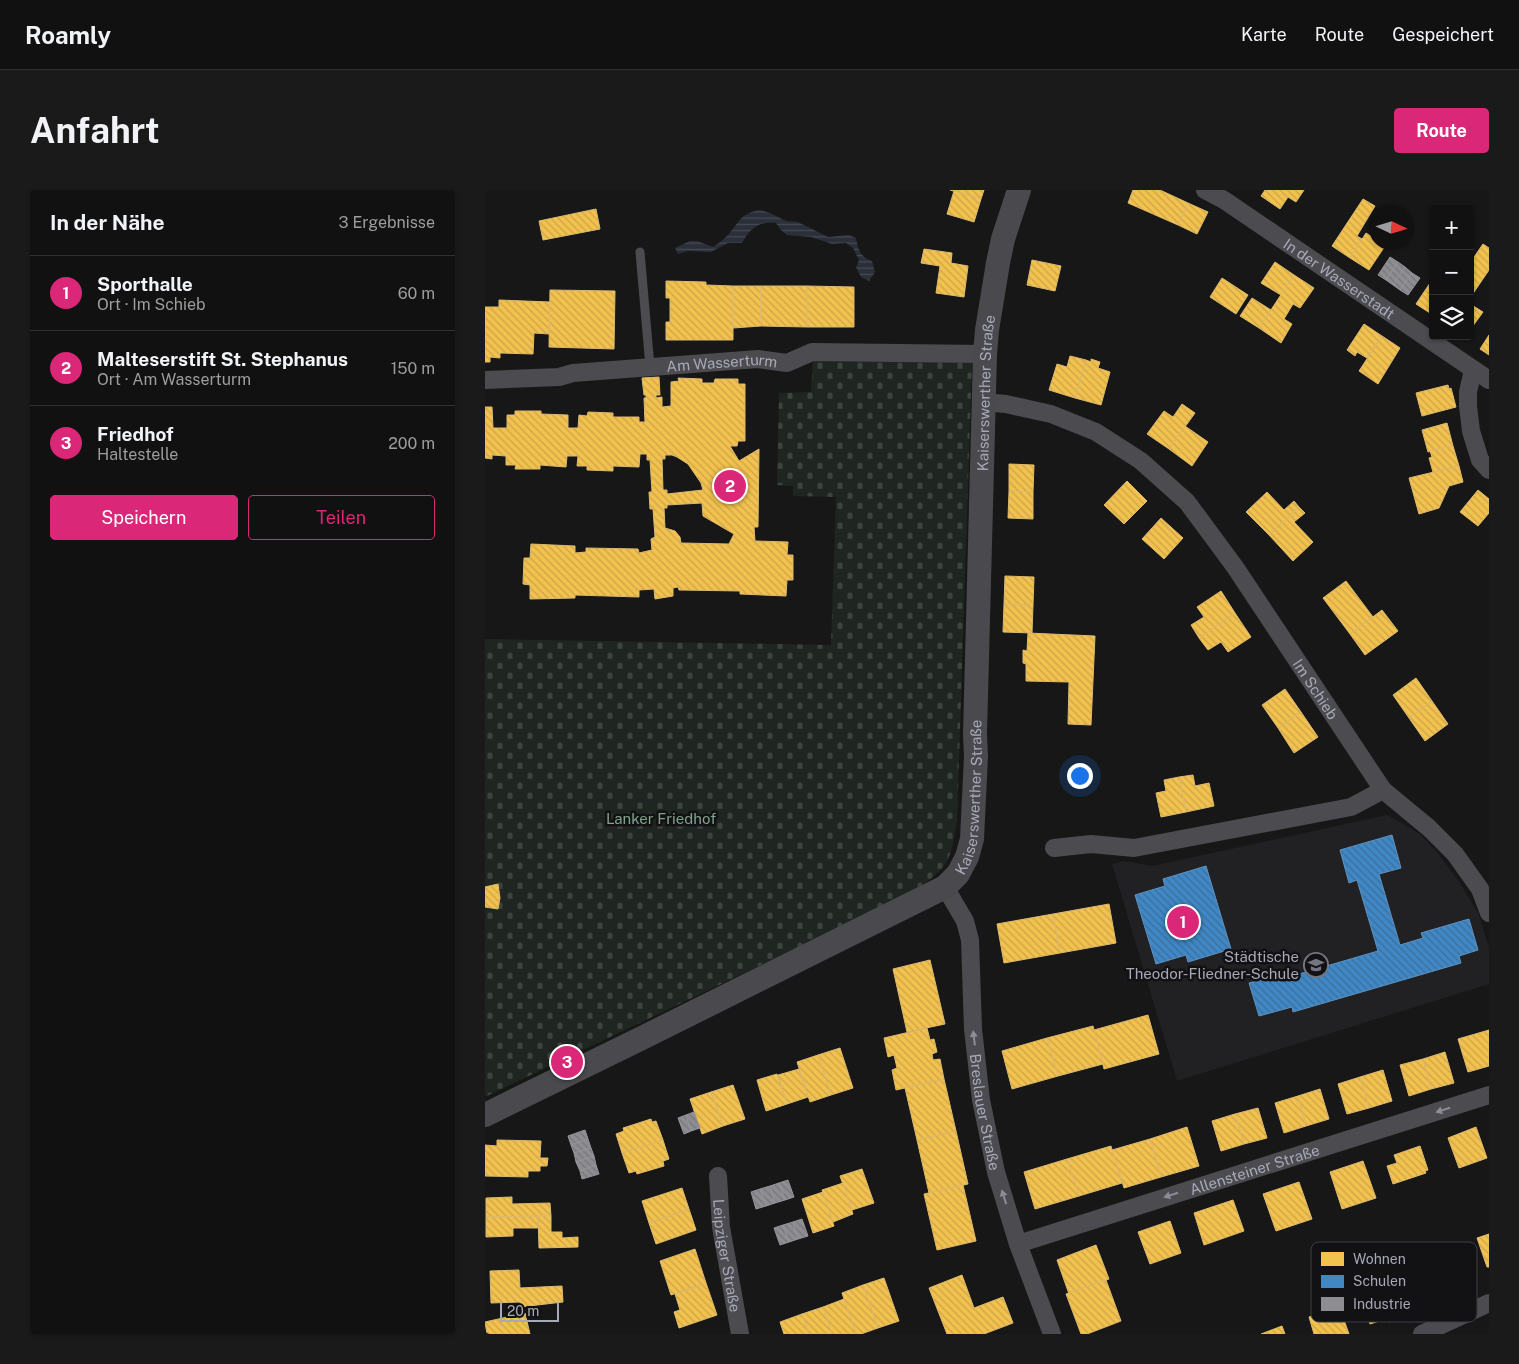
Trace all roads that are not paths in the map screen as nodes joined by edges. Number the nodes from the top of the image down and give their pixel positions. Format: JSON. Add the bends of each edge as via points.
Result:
{"nodes":[{"id":1,"x":1019,"y":190,"type":"edge"},
{"id":2,"x":1205,"y":190,"type":"edge"},
{"id":3,"x":640,"y":252,"type":"dead end"},
{"id":4,"x":985,"y":354,"type":"junction"},
{"id":5,"x":650,"y":367,"type":"junction"},
{"id":6,"x":1473,"y":370,"type":"junction"},
{"id":7,"x":485,"y":380,"type":"edge"},
{"id":8,"x":1489,"y":380,"type":"edge"},
{"id":9,"x":983,"y":402,"type":"junction"},
{"id":10,"x":1489,"y":470,"type":"edge"},
{"id":11,"x":1383,"y":790,"type":"junction"},
{"id":12,"x":1054,"y":848,"type":"dead end"},
{"id":13,"x":945,"y":887,"type":"junction"},
{"id":14,"x":1489,"y":913,"type":"edge"},
{"id":15,"x":1489,"y":1095,"type":"edge"},
{"id":16,"x":485,"y":1114,"type":"edge"},
{"id":17,"x":718,"y":1176,"type":"dead end"},
{"id":18,"x":1018,"y":1244,"type":"junction"},
{"id":19,"x":1489,"y":1303,"type":"edge"},
{"id":20,"x":1477,"y":1309,"type":"edge"},
{"id":21,"x":1448,"y":1322,"type":"edge"},
{"id":22,"x":740,"y":1334,"type":"edge"},
{"id":23,"x":1052,"y":1334,"type":"edge"},
{"id":24,"x":1422,"y":1334,"type":"edge"}],
"edges":[{"from":1,"to":4,"type":"street","name":"Kaiserswerther Straße","via":[[1003,239]]},
{"from":2,"to":6,"type":"street","name":"In der Wasserstadt"},
{"from":3,"to":5,"type":"lane"},
{"from":4,"to":5,"type":"street","name":"Am Wasserturm","via":[[828,351],[812,352],[787,363],[758,359]]},
{"from":4,"to":9,"type":"street","name":"Kaiserswerther Straße"},
{"from":5,"to":7,"type":"street","name":"Am Wasserturm","via":[[573,373],[559,378]]},
{"from":6,"to":8,"type":"street","name":"In der Wasserstadt"},
{"from":6,"to":10,"type":"street","via":[[1468,392],[1471,431],[1480,460]]},
{"from":9,"to":11,"type":"street","name":"Im Schieb","via":[[1051,414],[1096,432],[1141,461],[1187,502],[1235,567]]},
{"from":9,"to":13,"type":"street","name":"Kaiserswerther Straße","via":[[972,839],[967,858]]},
{"from":11,"to":12,"type":"street","via":[[1351,807],[1134,848],[1091,844]]},
{"from":11,"to":14,"type":"street","name":"Im Schieb","via":[[1455,854],[1480,889]]},
{"from":13,"to":16,"type":"street","name":"Kaiserswerther Straße"},
{"from":18,"to":13,"type":"street","name":"Breslauer Straße","one_way":true,"via":[[996,1172],[981,1100],[973,1029],[970,940],[965,921]]},
{"from":15,"to":18,"type":"street","name":"Allensteiner Straße","one_way":true},
{"from":17,"to":22,"type":"street","name":"Leipziger Straße","via":[[721,1226]]},
{"from":18,"to":23,"type":"street","name":"Breslauer Straße"},
{"from":19,"to":20,"type":"street"},
{"from":21,"to":24,"type":"street"}]}
